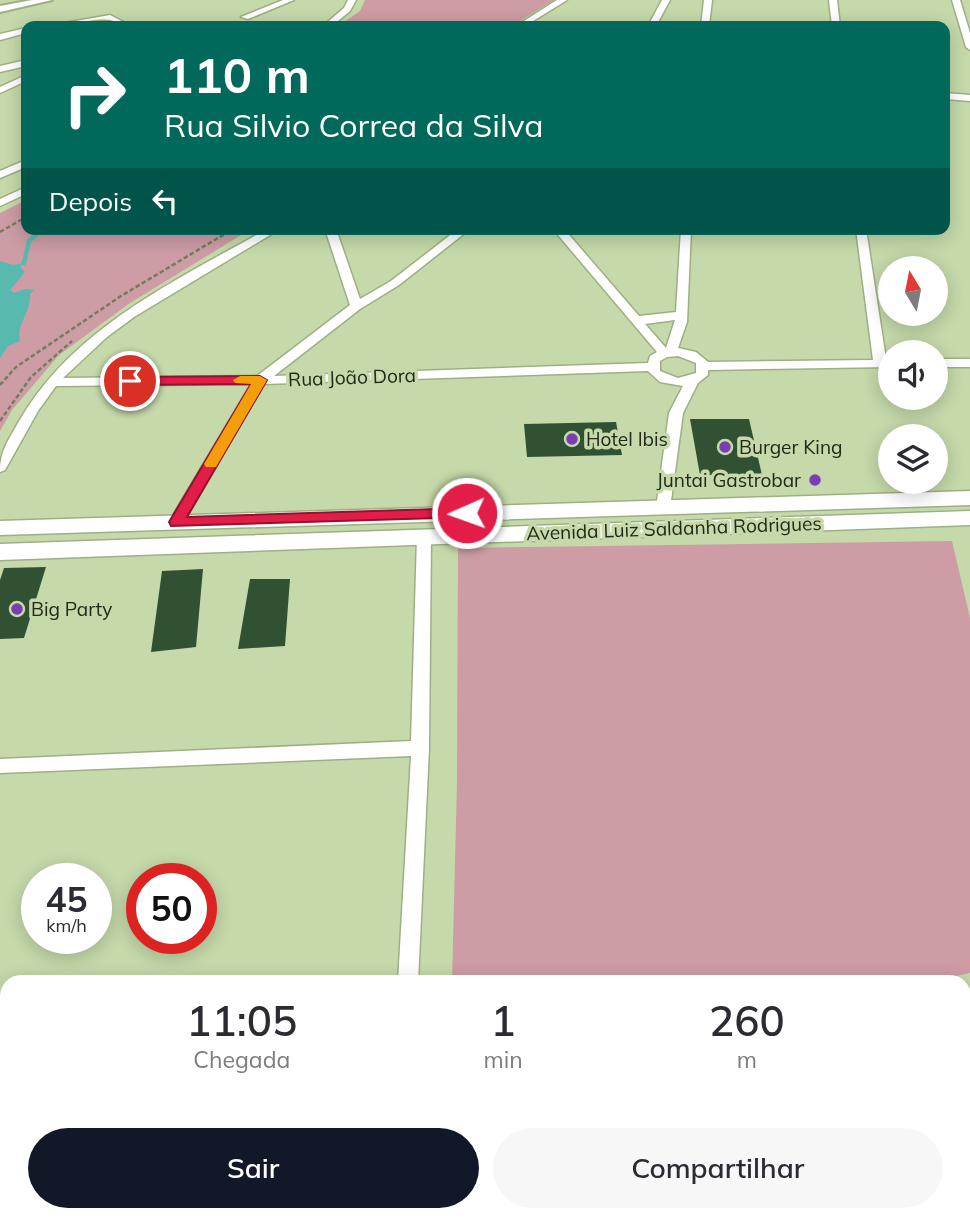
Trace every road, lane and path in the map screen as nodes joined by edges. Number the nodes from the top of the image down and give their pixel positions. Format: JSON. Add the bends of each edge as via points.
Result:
{"nodes":[{"id":1,"x":47,"y":0,"type":"edge"},
{"id":2,"x":290,"y":0,"type":"edge"},
{"id":3,"x":352,"y":0,"type":"edge"},
{"id":4,"x":563,"y":0,"type":"edge"},
{"id":5,"x":666,"y":0,"type":"edge"},
{"id":6,"x":708,"y":0,"type":"edge"},
{"id":7,"x":833,"y":0,"type":"edge"},
{"id":8,"x":956,"y":0,"type":"edge"},
{"id":9,"x":0,"y":9,"type":"edge"},
{"id":10,"x":244,"y":17,"type":"dead end"},
{"id":11,"x":84,"y":21,"type":"edge"},
{"id":12,"x":118,"y":21,"type":"edge"},
{"id":13,"x":333,"y":21,"type":"edge"},
{"id":14,"x":528,"y":21,"type":"edge"},
{"id":15,"x":655,"y":21,"type":"edge"},
{"id":16,"x":706,"y":21,"type":"edge"},
{"id":17,"x":835,"y":21,"type":"edge"},
{"id":18,"x":21,"y":32,"type":"edge"},
{"id":19,"x":0,"y":37,"type":"edge"},
{"id":20,"x":970,"y":47,"type":"edge"},
{"id":21,"x":21,"y":64,"type":"edge"},
{"id":22,"x":0,"y":69,"type":"edge"},
{"id":23,"x":21,"y":80,"type":"edge"},
{"id":24,"x":0,"y":90,"type":"edge"},
{"id":25,"x":950,"y":96,"type":"edge"},
{"id":26,"x":970,"y":97,"type":"edge"},
{"id":27,"x":21,"y":165,"type":"edge"},
{"id":28,"x":0,"y":175,"type":"edge"},
{"id":29,"x":21,"y":192,"type":"edge"},
{"id":30,"x":0,"y":203,"type":"edge"},
{"id":31,"x":21,"y":220,"type":"edge"},
{"id":32,"x":0,"y":232,"type":"edge"},
{"id":33,"x":223,"y":235,"type":"edge"},
{"id":34,"x":265,"y":235,"type":"edge"},
{"id":35,"x":332,"y":235,"type":"edge"},
{"id":36,"x":457,"y":235,"type":"edge"},
{"id":37,"x":563,"y":235,"type":"edge"},
{"id":38,"x":686,"y":235,"type":"edge"},
{"id":39,"x":863,"y":235,"type":"edge"},
{"id":40,"x":356,"y":306,"type":"junction"},
{"id":41,"x":681,"y":319,"type":"junction"},
{"id":42,"x":635,"y":320,"type":"junction"},
{"id":43,"x":882,"y":340,"type":"edge"},
{"id":44,"x":667,"y":353,"type":"junction"},
{"id":45,"x":692,"y":355,"type":"junction"},
{"id":46,"x":878,"y":363,"type":"edge"},
{"id":47,"x":948,"y":363,"type":"edge"},
{"id":48,"x":970,"y":363,"type":"edge"},
{"id":49,"x":704,"y":366,"type":"junction"},
{"id":50,"x":652,"y":367,"type":"junction"},
{"id":51,"x":664,"y":379,"type":"junction"},
{"id":52,"x":260,"y":380,"type":"junction"},
{"id":53,"x":692,"y":381,"type":"junction"},
{"id":54,"x":52,"y":382,"type":"junction"},
{"id":55,"x":0,"y":385,"type":"edge"},
{"id":56,"x":676,"y":413,"type":"junction"},
{"id":57,"x":0,"y":467,"type":"edge"},
{"id":58,"x":970,"y":498,"type":"edge"},
{"id":59,"x":663,"y":508,"type":"junction"},
{"id":60,"x":970,"y":518,"type":"edge"},
{"id":61,"x":176,"y":522,"type":"junction"},
{"id":62,"x":0,"y":528,"type":"edge"},
{"id":63,"x":424,"y":537,"type":"junction"},
{"id":64,"x":0,"y":552,"type":"edge"},
{"id":65,"x":420,"y":748,"type":"junction"},
{"id":66,"x":0,"y":766,"type":"edge"},
{"id":67,"x":408,"y":975,"type":"edge"}],
"edges":[{"from":1,"to":9,"type":"street"},
{"from":2,"to":10,"type":"street"},
{"from":3,"to":13,"type":"street"},
{"from":4,"to":14,"type":"street"},
{"from":5,"to":15,"type":"street"},
{"from":6,"to":16,"type":"street"},
{"from":7,"to":17,"type":"street"},
{"from":8,"to":20,"type":"street"},
{"from":11,"to":12,"type":"street","via":[[110,17]]},
{"from":18,"to":19,"type":"street"},
{"from":21,"to":22,"type":"street"},
{"from":23,"to":24,"type":"street"},
{"from":25,"to":26,"type":"street"},
{"from":27,"to":28,"type":"street"},
{"from":29,"to":30,"type":"street"},
{"from":31,"to":32,"type":"path"},
{"from":33,"to":55,"type":"path","via":[[121,296],[16,367]]},
{"from":34,"to":54,"type":"street","via":[[88,344]]},
{"from":35,"to":40,"type":"street"},
{"from":36,"to":40,"type":"street","via":[[395,283]]},
{"from":37,"to":42,"type":"street"},
{"from":38,"to":41,"type":"street"},
{"from":39,"to":43,"type":"street"},
{"from":40,"to":52,"type":"street"},
{"from":41,"to":42,"type":"street"},
{"from":41,"to":44,"type":"street"},
{"from":41,"to":45,"type":"street"},
{"from":42,"to":44,"type":"street"},
{"from":44,"to":45,"type":"street"},
{"from":44,"to":50,"type":"street","via":[[654,359]]},
{"from":45,"to":49,"type":"street"},
{"from":46,"to":49,"type":"street"},
{"from":47,"to":48,"type":"street"},
{"from":49,"to":53,"type":"street","via":[[702,375]]},
{"from":50,"to":51,"type":"street"},
{"from":50,"to":52,"type":"street","name":"Rua João Dora"},
{"from":51,"to":53,"type":"street"},
{"from":51,"to":56,"type":"street"},
{"from":52,"to":54,"type":"street","name":"Rua João Dora"},
{"from":52,"to":61,"type":"street"},
{"from":53,"to":56,"type":"street"},
{"from":54,"to":57,"type":"street"},
{"from":56,"to":59,"type":"street"},
{"from":58,"to":59,"type":"main road"},
{"from":59,"to":61,"type":"main road"},
{"from":60,"to":63,"type":"main road","name":"Avenida Luiz Saldanha Rodrigues"},
{"from":61,"to":62,"type":"main road"},
{"from":63,"to":64,"type":"main road","name":"Avenida Luiz Saldanha Rodrigues"},
{"from":63,"to":65,"type":"street"},
{"from":65,"to":66,"type":"street"},
{"from":65,"to":67,"type":"street"}]}
